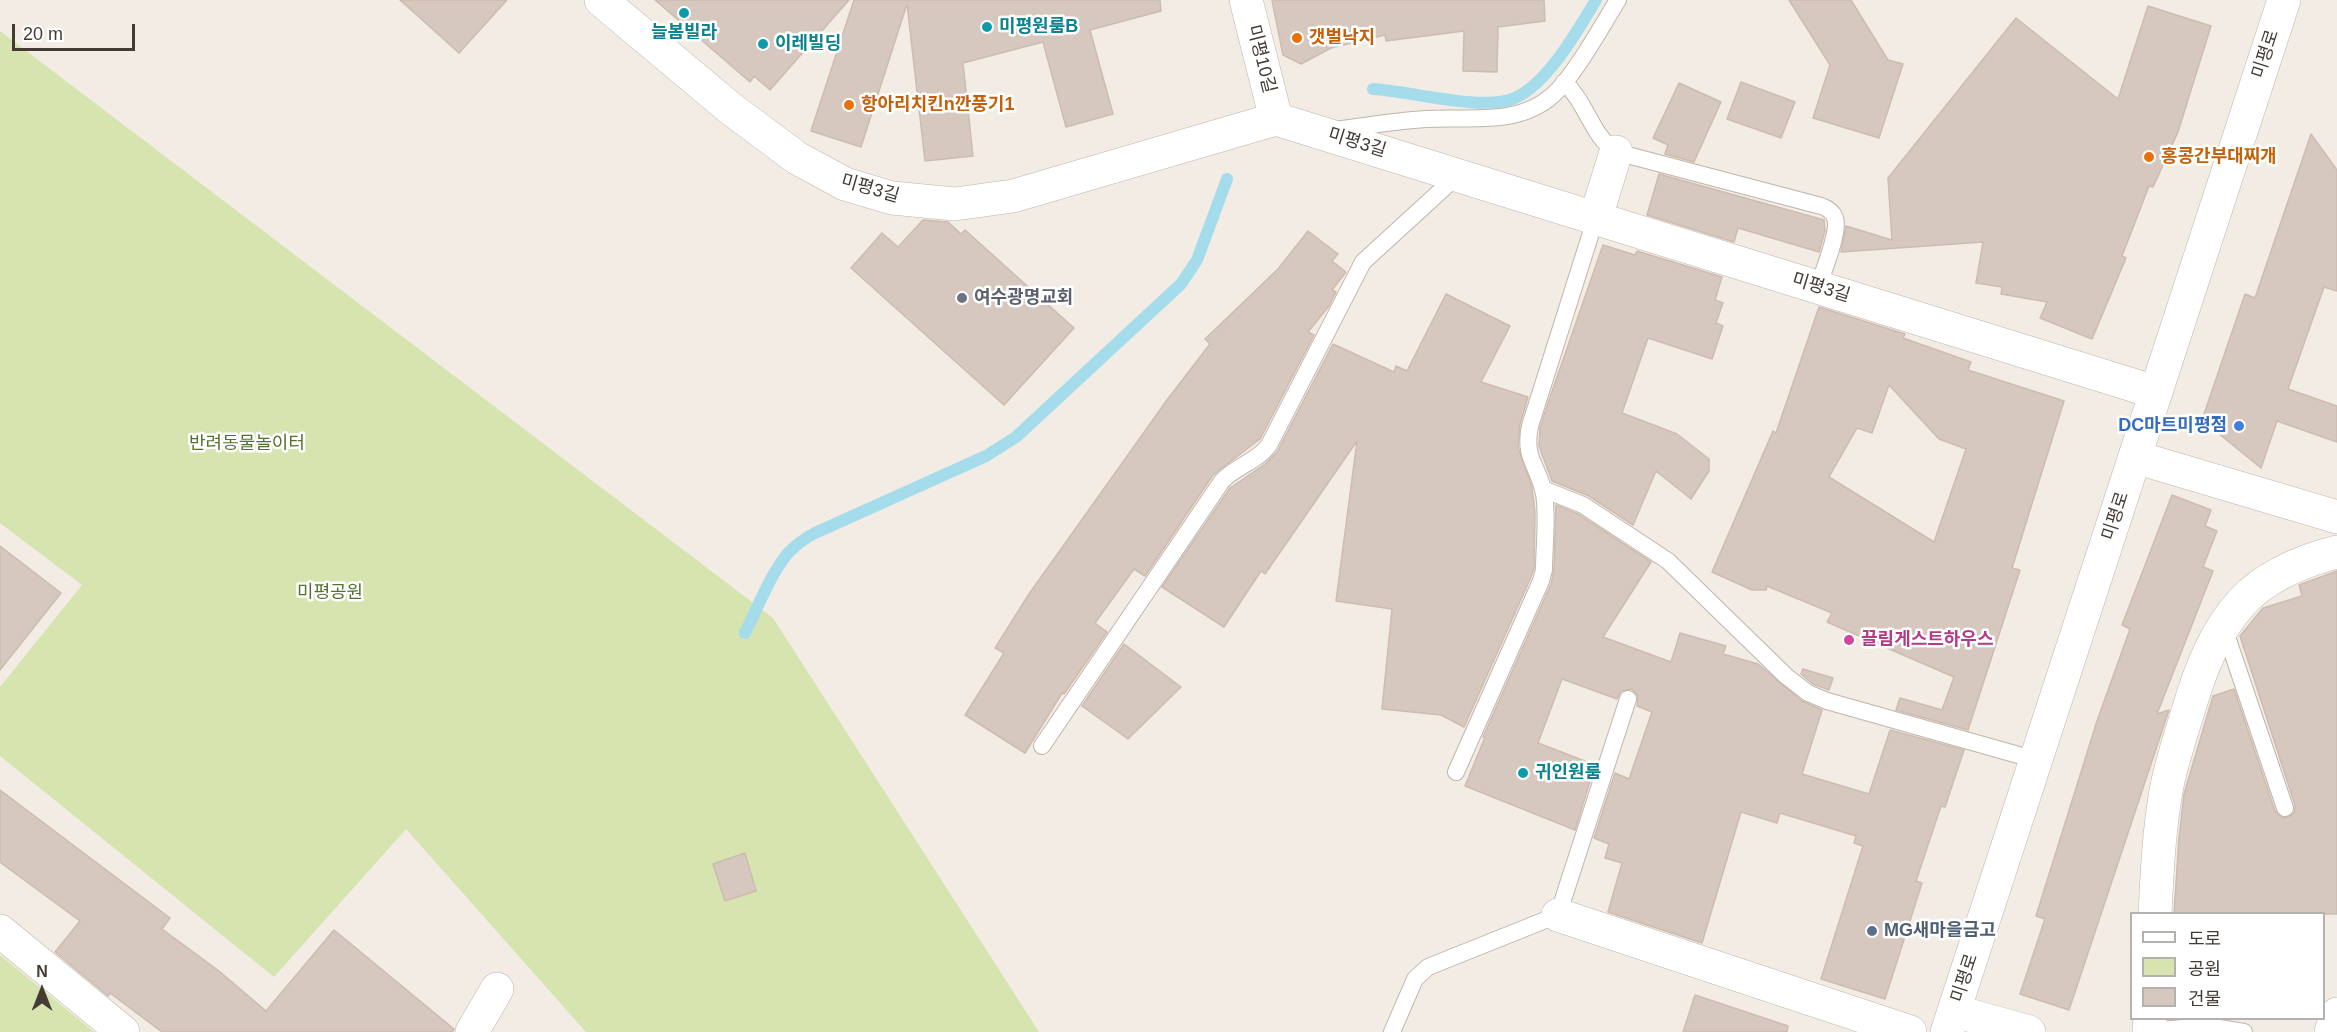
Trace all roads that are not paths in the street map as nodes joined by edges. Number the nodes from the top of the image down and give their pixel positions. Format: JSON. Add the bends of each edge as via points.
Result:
{"nodes":[{"id":1,"x":601,"y":0,"type":"edge"},
{"id":2,"x":1246,"y":0,"type":"edge"},
{"id":3,"x":1618,"y":0,"type":"edge"},
{"id":4,"x":2284,"y":0,"type":"edge"},
{"id":5,"x":1564,"y":82,"type":"junction"},
{"id":6,"x":1276,"y":119,"type":"junction"},
{"id":7,"x":1319,"y":132,"type":"junction"},
{"id":8,"x":1616,"y":152,"type":"junction"},
{"id":9,"x":1458,"y":175,"type":"junction"},
{"id":10,"x":1596,"y":217,"type":"junction"},
{"id":11,"x":1818,"y":287,"type":"junction"},
{"id":12,"x":2155,"y":392,"type":"junction"},
{"id":13,"x":2135,"y":457,"type":"junction"},
{"id":14,"x":1543,"y":489,"type":"junction"},
{"id":15,"x":2337,"y":518,"type":"edge"},
{"id":16,"x":2337,"y":552,"type":"edge"},
{"id":17,"x":2224,"y":628,"type":"junction"},
{"id":18,"x":1628,"y":699,"type":"dead end"},
{"id":19,"x":1042,"y":746,"type":"dead end"},
{"id":20,"x":2036,"y":760,"type":"junction"},
{"id":21,"x":1456,"y":772,"type":"dead end"},
{"id":22,"x":2285,"y":808,"type":"dead end"},
{"id":23,"x":2155,"y":912,"type":"edge"},
{"id":24,"x":1558,"y":915,"type":"junction"},
{"id":25,"x":0,"y":931,"type":"edge"},
{"id":26,"x":497,"y":989,"type":"dead end"},
{"id":27,"x":2337,"y":1014,"type":"edge"},
{"id":28,"x":1951,"y":1021,"type":"edge"},
{"id":29,"x":2150,"y":1027,"type":"edge"},
{"id":30,"x":123,"y":1032,"type":"edge"},
{"id":31,"x":472,"y":1032,"type":"edge"},
{"id":32,"x":1392,"y":1032,"type":"edge"},
{"id":33,"x":1910,"y":1032,"type":"edge"},
{"id":34,"x":2029,"y":1032,"type":"edge"},
{"id":35,"x":2244,"y":1032,"type":"edge"},
{"id":36,"x":2331,"y":1032,"type":"edge"}],
"edges":[{"from":1,"to":6,"type":"street","name":"미평3길","via":[[730,108],[797,158],[844,184],[892,198],[955,204],[1012,196]]},
{"from":2,"to":6,"type":"street","name":"미평10길"},
{"from":3,"to":5,"type":"lane"},
{"from":4,"to":12,"type":"street","name":"미평로"},
{"from":5,"to":7,"type":"lane","via":[[1546,101],[1511,117],[1428,119]]},
{"from":5,"to":8,"type":"lane","via":[[1582,103],[1601,140]]},
{"from":6,"to":7,"type":"street","name":"미평3길"},
{"from":7,"to":9,"type":"street","name":"미평3길"},
{"from":8,"to":10,"type":"street"},
{"from":8,"to":11,"type":"lane","via":[[1826,208],[1835,217],[1836,228]]},
{"from":9,"to":10,"type":"street","name":"미평3길"},
{"from":9,"to":19,"type":"lane","via":[[1367,257],[1269,446],[1222,481]]},
{"from":10,"to":11,"type":"street","name":"미평3길"},
{"from":10,"to":14,"type":"lane","via":[[1527,441]]},
{"from":11,"to":12,"type":"street","name":"미평3길"},
{"from":12,"to":13,"type":"street","name":"미평로"},
{"from":13,"to":15,"type":"street"},
{"from":13,"to":20,"type":"street","name":"미평로"},
{"from":14,"to":20,"type":"lane","via":[[1583,505],[1668,561],[1808,693]]},
{"from":14,"to":21,"type":"lane","via":[[1541,581]]},
{"from":16,"to":17,"type":"street","via":[[2312,558],[2276,575],[2241,603]]},
{"from":17,"to":22,"type":"lane"},
{"from":17,"to":23,"type":"street","via":[[2198,679],[2166,789]]},
{"from":18,"to":24,"type":"lane"},
{"from":20,"to":28,"type":"street","name":"미평로"},
{"from":24,"to":32,"type":"lane","via":[[1428,967],[1415,979]]},
{"from":24,"to":33,"type":"street"},
{"from":25,"to":30,"type":"street"},
{"from":26,"to":31,"type":"street"},
{"from":27,"to":36,"type":"street"},
{"from":28,"to":34,"type":"street"},
{"from":29,"to":35,"type":"lane","via":[[2206,1026]]}]}
